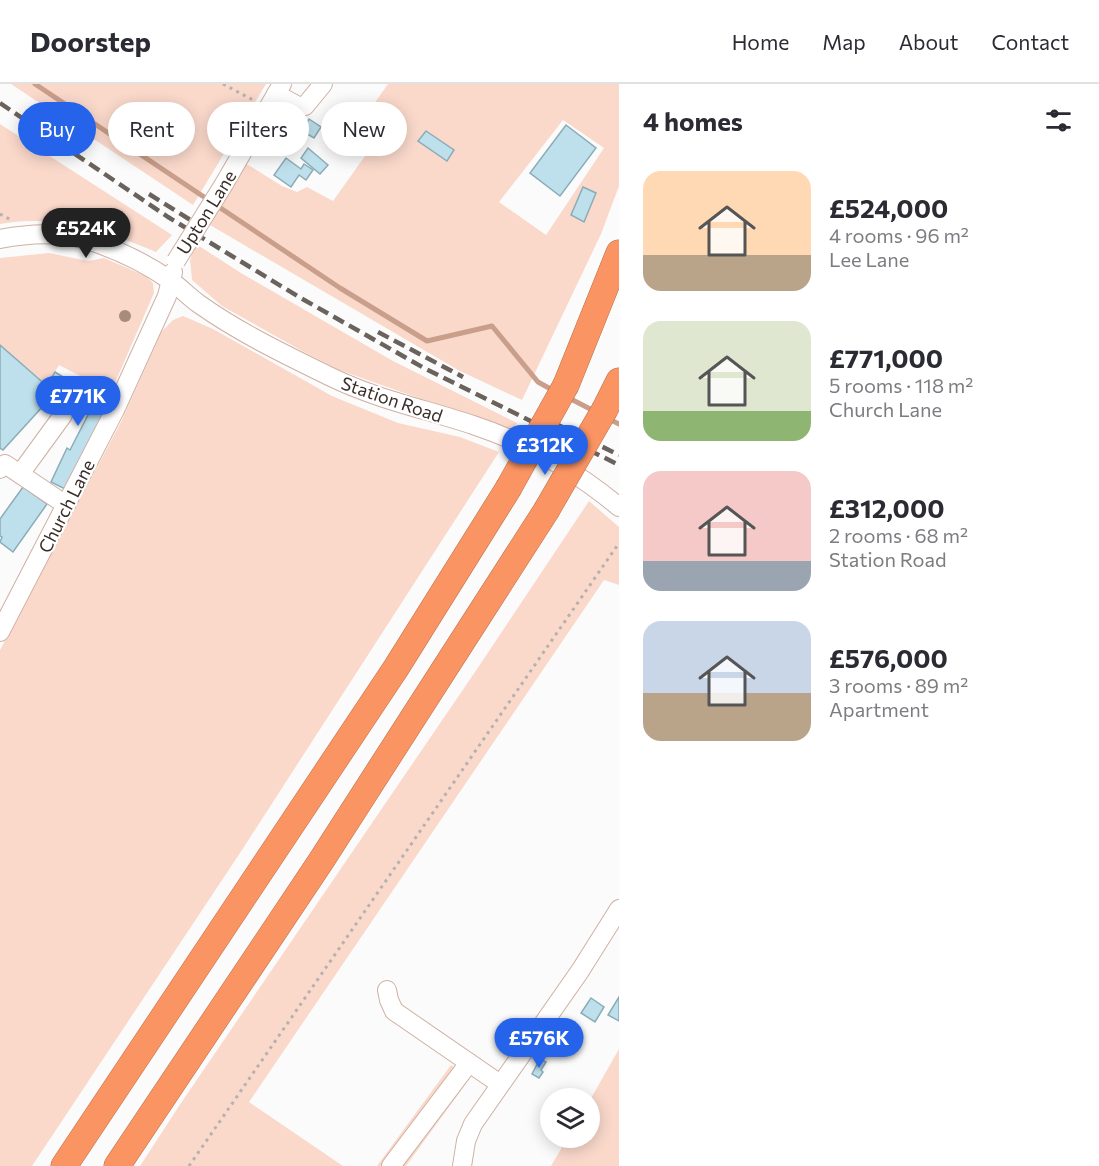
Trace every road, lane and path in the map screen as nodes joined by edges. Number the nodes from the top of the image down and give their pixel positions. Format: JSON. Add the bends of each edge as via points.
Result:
{"nodes":[{"id":1,"x":223,"y":84,"type":"edge"},
{"id":2,"x":323,"y":84,"type":"edge"},
{"id":3,"x":276,"y":95,"type":"edge"},
{"id":4,"x":0,"y":239,"type":"edge"},
{"id":5,"x":619,"y":253,"type":"edge"},
{"id":6,"x":170,"y":280,"type":"junction"},
{"id":7,"x":619,"y":282,"type":"edge"},
{"id":8,"x":619,"y":381,"type":"edge"},
{"id":9,"x":566,"y":385,"type":"junction"},
{"id":10,"x":619,"y":387,"type":"edge"},
{"id":11,"x":605,"y":409,"type":"junction"},
{"id":12,"x":63,"y":415,"type":"dead end"},
{"id":13,"x":0,"y":469,"type":"edge"},
{"id":14,"x":20,"y":474,"type":"junction"},
{"id":15,"x":66,"y":505,"type":"junction"},
{"id":16,"x":619,"y":507,"type":"edge"},
{"id":17,"x":619,"y":543,"type":"edge"},
{"id":18,"x":0,"y":632,"type":"edge"},
{"id":19,"x":619,"y":909,"type":"edge"},
{"id":20,"x":387,"y":990,"type":"dead end"},
{"id":21,"x":469,"y":1063,"type":"junction"},
{"id":22,"x":500,"y":1084,"type":"junction"},
{"id":23,"x":64,"y":1166,"type":"edge"},
{"id":24,"x":117,"y":1166,"type":"edge"},
{"id":25,"x":189,"y":1166,"type":"edge"},
{"id":26,"x":391,"y":1166,"type":"edge"},
{"id":27,"x":462,"y":1166,"type":"edge"}],
"edges":[{"from":1,"to":3,"type":"path"},
{"from":2,"to":3,"type":"street","via":[[300,107]]},
{"from":3,"to":6,"type":"street","name":"Upton Lane","bridge":true,"via":[[176,261]]},
{"from":4,"to":6,"type":"street","name":"Station Road","via":[[34,233],[68,235],[121,252]]},
{"from":5,"to":9,"type":"highway"},
{"from":6,"to":15,"type":"street","name":"Church Lane","via":[[167,296],[120,400]]},
{"from":6,"to":16,"type":"street","name":"Station Road","via":[[209,310],[324,374],[402,405],[471,424],[542,453],[583,478]]},
{"from":7,"to":9,"type":"highway"},
{"from":8,"to":11,"type":"highway"},
{"from":9,"to":23,"type":"highway","bridge":true,"via":[[396,668]]},
{"from":10,"to":11,"type":"highway"},
{"from":11,"to":24,"type":"highway","bridge":true,"via":[[546,511],[321,861]]},
{"from":12,"to":14,"type":"street"},
{"from":13,"to":14,"type":"street","via":[[5,464]]},
{"from":14,"to":15,"type":"street"},
{"from":15,"to":18,"type":"street","name":"Church Lane"},
{"from":17,"to":25,"type":"path"},
{"from":19,"to":22,"type":"street"},
{"from":20,"to":21,"type":"street","via":[[394,1011]]},
{"from":21,"to":22,"type":"street"},
{"from":21,"to":26,"type":"street"},
{"from":22,"to":27,"type":"street","via":[[473,1124]]}]}
